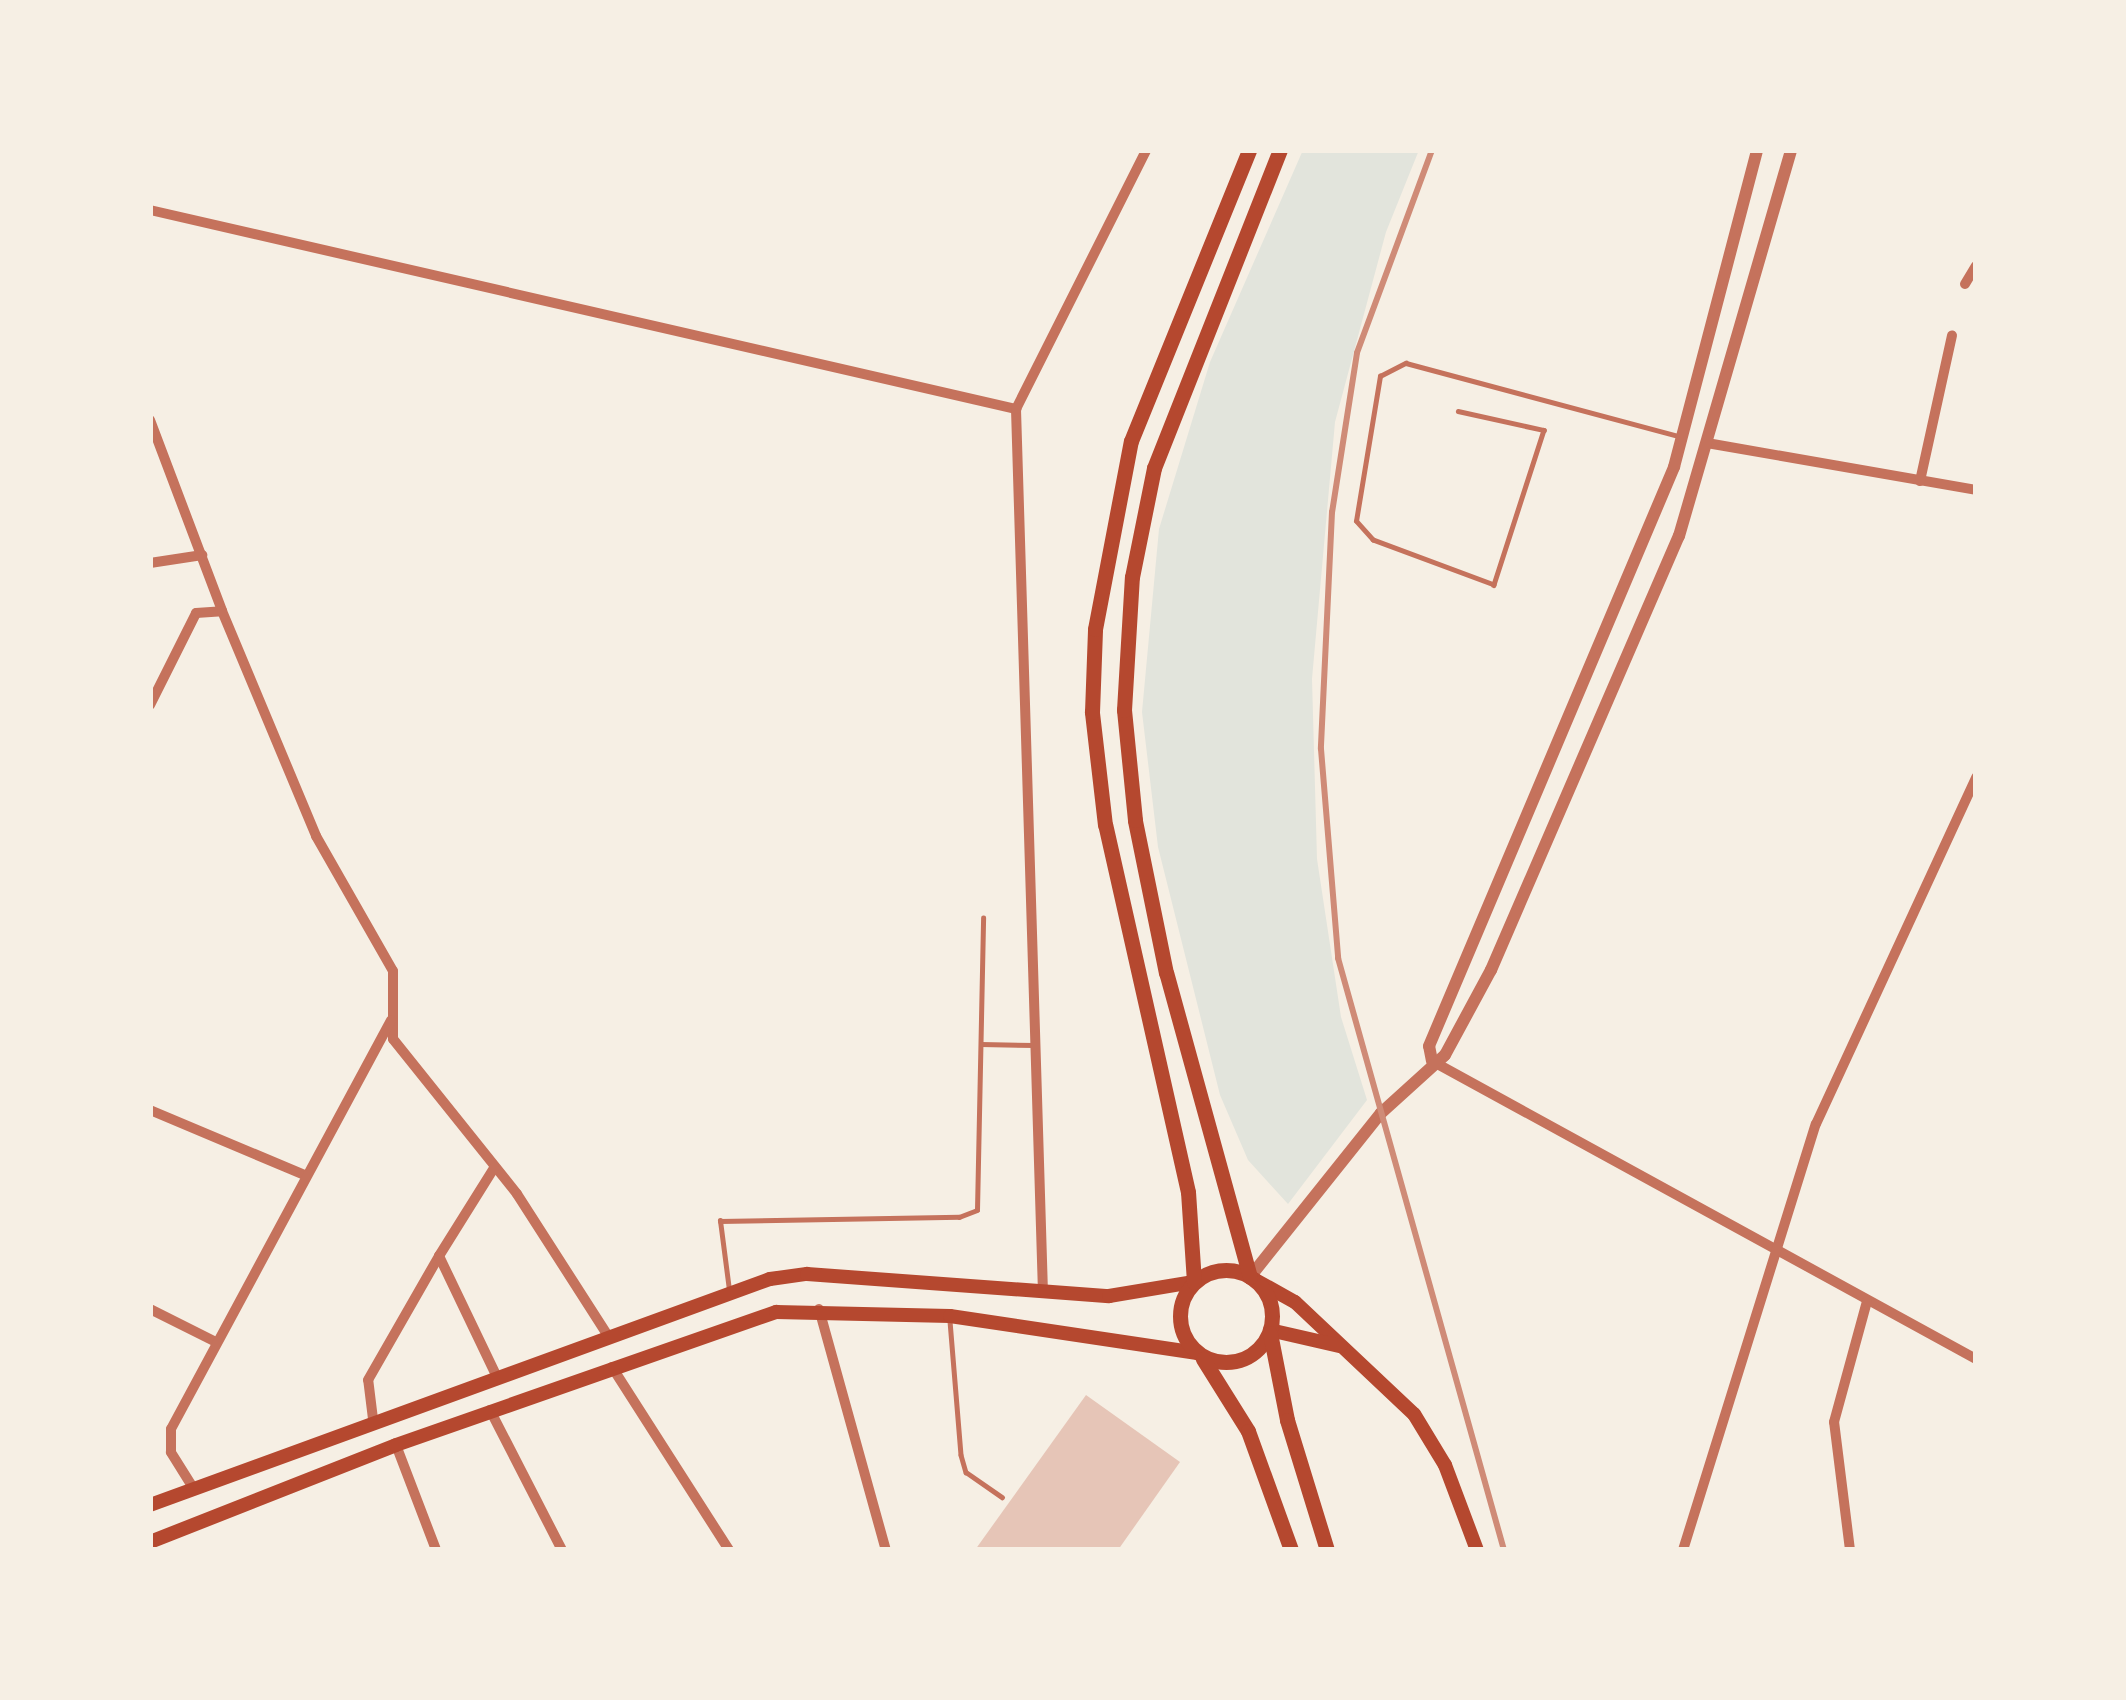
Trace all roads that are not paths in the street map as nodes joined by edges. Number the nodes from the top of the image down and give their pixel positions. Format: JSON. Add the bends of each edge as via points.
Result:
{"nodes":[{"id":1,"x":1146,"y":150,"type":"edge"},
{"id":2,"x":1249,"y":150,"type":"edge"},
{"id":3,"x":1280,"y":150,"type":"edge"},
{"id":4,"x":1757,"y":150,"type":"edge"},
{"id":5,"x":1791,"y":150,"type":"edge"},
{"id":6,"x":150,"y":210,"type":"edge"},
{"id":7,"x":1976,"y":266,"type":"edge"},
{"id":8,"x":1965,"y":284,"type":"dead end"},
{"id":9,"x":1952,"y":335,"type":"dead end"},
{"id":10,"x":1016,"y":409,"type":"junction"},
{"id":11,"x":1458,"y":411,"type":"dead end"},
{"id":12,"x":150,"y":420,"type":"edge"},
{"id":13,"x":1682,"y":437,"type":"junction"},
{"id":14,"x":1707,"y":443,"type":"junction"},
{"id":15,"x":1920,"y":481,"type":"junction"},
{"id":16,"x":1976,"y":490,"type":"edge"},
{"id":17,"x":202,"y":556,"type":"junction"},
{"id":18,"x":150,"y":563,"type":"edge"},
{"id":19,"x":222,"y":611,"type":"junction"},
{"id":20,"x":150,"y":705,"type":"edge"},
{"id":21,"x":1976,"y":777,"type":"edge"},
{"id":22,"x":983,"y":918,"type":"dead end"},
{"id":23,"x":393,"y":1018,"type":"junction"},
{"id":24,"x":981,"y":1044,"type":"junction"},
{"id":25,"x":1034,"y":1045,"type":"junction"},
{"id":26,"x":1432,"y":1061,"type":"junction"},
{"id":27,"x":150,"y":1110,"type":"edge"},
{"id":28,"x":494,"y":1168,"type":"junction"},
{"id":29,"x":305,"y":1175,"type":"junction"},
{"id":30,"x":1774,"y":1254,"type":"junction"},
{"id":31,"x":439,"y":1256,"type":"junction"},
{"id":32,"x":1250,"y":1277,"type":"junction"},
{"id":33,"x":1194,"y":1282,"type":"junction"},
{"id":34,"x":729,"y":1291,"type":"junction"},
{"id":35,"x":1043,"y":1293,"type":"junction"},
{"id":36,"x":1867,"y":1301,"type":"junction"},
{"id":37,"x":150,"y":1309,"type":"edge"},
{"id":38,"x":819,"y":1309,"type":"junction"},
{"id":39,"x":950,"y":1316,"type":"junction"},
{"id":40,"x":1270,"y":1330,"type":"junction"},
{"id":41,"x":607,"y":1334,"type":"junction"},
{"id":42,"x":216,"y":1342,"type":"junction"},
{"id":43,"x":1345,"y":1348,"type":"junction"},
{"id":44,"x":1197,"y":1353,"type":"junction"},
{"id":45,"x":1976,"y":1359,"type":"edge"},
{"id":46,"x":612,"y":1366,"type":"junction"},
{"id":47,"x":495,"y":1373,"type":"junction"},
{"id":48,"x":490,"y":1411,"type":"junction"},
{"id":49,"x":373,"y":1419,"type":"junction"},
{"id":50,"x":396,"y":1445,"type":"junction"},
{"id":51,"x":191,"y":1486,"type":"junction"},
{"id":52,"x":1002,"y":1497,"type":"dead end"},
{"id":53,"x":150,"y":1505,"type":"edge"},
{"id":54,"x":150,"y":1542,"type":"edge"},
{"id":55,"x":436,"y":1550,"type":"edge"},
{"id":56,"x":562,"y":1550,"type":"edge"},
{"id":57,"x":729,"y":1550,"type":"edge"},
{"id":58,"x":886,"y":1550,"type":"edge"},
{"id":59,"x":1291,"y":1550,"type":"edge"},
{"id":60,"x":1327,"y":1550,"type":"edge"},
{"id":61,"x":1477,"y":1550,"type":"edge"},
{"id":62,"x":1684,"y":1550,"type":"edge"},
{"id":63,"x":1850,"y":1550,"type":"edge"}],
"edges":[{"from":1,"to":10,"type":"street"},
{"from":2,"to":33,"type":"main road","via":[[1131,441],[1095,628],[1093,712],[1105,825],[1188,1192]]},
{"from":3,"to":32,"type":"main road","via":[[1154,469],[1132,577],[1124,710],[1135,820],[1166,973]]},
{"from":4,"to":13,"type":"street"},
{"from":5,"to":14,"type":"street"},
{"from":6,"to":10,"type":"street"},
{"from":7,"to":8,"type":"street"},
{"from":9,"to":15,"type":"street"},
{"from":10,"to":25,"type":"street"},
{"from":11,"to":13,"type":"lane","via":[[1544,430],[1494,586],[1373,540],[1356,521],[1380,376],[1406,363]]},
{"from":12,"to":17,"type":"street"},
{"from":13,"to":14,"type":"street"},
{"from":13,"to":26,"type":"street","via":[[1644,548],[1429,1046]]},
{"from":14,"to":15,"type":"street"},
{"from":14,"to":26,"type":"street","via":[[1679,536],[1491,970],[1445,1055]]},
{"from":15,"to":16,"type":"street"},
{"from":17,"to":18,"type":"street"},
{"from":17,"to":19,"type":"street"},
{"from":19,"to":20,"type":"street","via":[[196,614]]},
{"from":19,"to":23,"type":"street","via":[[316,836],[393,971]]},
{"from":21,"to":30,"type":"street","via":[[1816,1124]]},
{"from":22,"to":24,"type":"lane"},
{"from":23,"to":28,"type":"street","via":[[393,1039]]},
{"from":23,"to":29,"type":"street"},
{"from":24,"to":25,"type":"lane"},
{"from":24,"to":34,"type":"lane","via":[[973,1214],[720,1220]]},
{"from":25,"to":35,"type":"street"},
{"from":26,"to":30,"type":"street"},
{"from":26,"to":32,"type":"street"},
{"from":27,"to":29,"type":"street"},
{"from":28,"to":31,"type":"street"},
{"from":28,"to":41,"type":"street"},
{"from":29,"to":42,"type":"street"},
{"from":30,"to":36,"type":"street"},
{"from":30,"to":62,"type":"street"},
{"from":31,"to":47,"type":"street"},
{"from":31,"to":49,"type":"street","via":[[368,1380]]},
{"from":32,"to":33,"type":"main road","via":[[1221,1270]]},
{"from":32,"to":40,"type":"main road","via":[[1269,1300]]},
{"from":32,"to":43,"type":"main road","via":[[1295,1302]]},
{"from":33,"to":35,"type":"main road","via":[[1132,1295]]},
{"from":33,"to":44,"type":"main road","via":[[1180,1318]]},
{"from":34,"to":35,"type":"main road","via":[[807,1274]]},
{"from":34,"to":41,"type":"main road"},
{"from":36,"to":45,"type":"street"},
{"from":36,"to":63,"type":"street","via":[[1834,1422]]},
{"from":37,"to":42,"type":"street"},
{"from":38,"to":39,"type":"main road"},
{"from":38,"to":46,"type":"main road","via":[[739,1322]]},
{"from":38,"to":58,"type":"street"},
{"from":39,"to":44,"type":"main road"},
{"from":39,"to":52,"type":"lane","via":[[961,1455],[966,1472]]},
{"from":40,"to":43,"type":"main road"},
{"from":40,"to":44,"type":"main road","via":[[1240,1360]]},
{"from":40,"to":60,"type":"main road","via":[[1287,1420]]},
{"from":41,"to":47,"type":"main road"},
{"from":42,"to":51,"type":"street","via":[[171,1429],[171,1451]]},
{"from":43,"to":61,"type":"main road","via":[[1426,1430]]},
{"from":44,"to":59,"type":"main road","via":[[1239,1412]]},
{"from":46,"to":48,"type":"main road"},
{"from":46,"to":57,"type":"street"},
{"from":47,"to":49,"type":"main road"},
{"from":48,"to":50,"type":"main road"},
{"from":48,"to":56,"type":"street"},
{"from":49,"to":51,"type":"main road"},
{"from":50,"to":54,"type":"main road"},
{"from":50,"to":55,"type":"street"},
{"from":51,"to":53,"type":"main road"}]}
